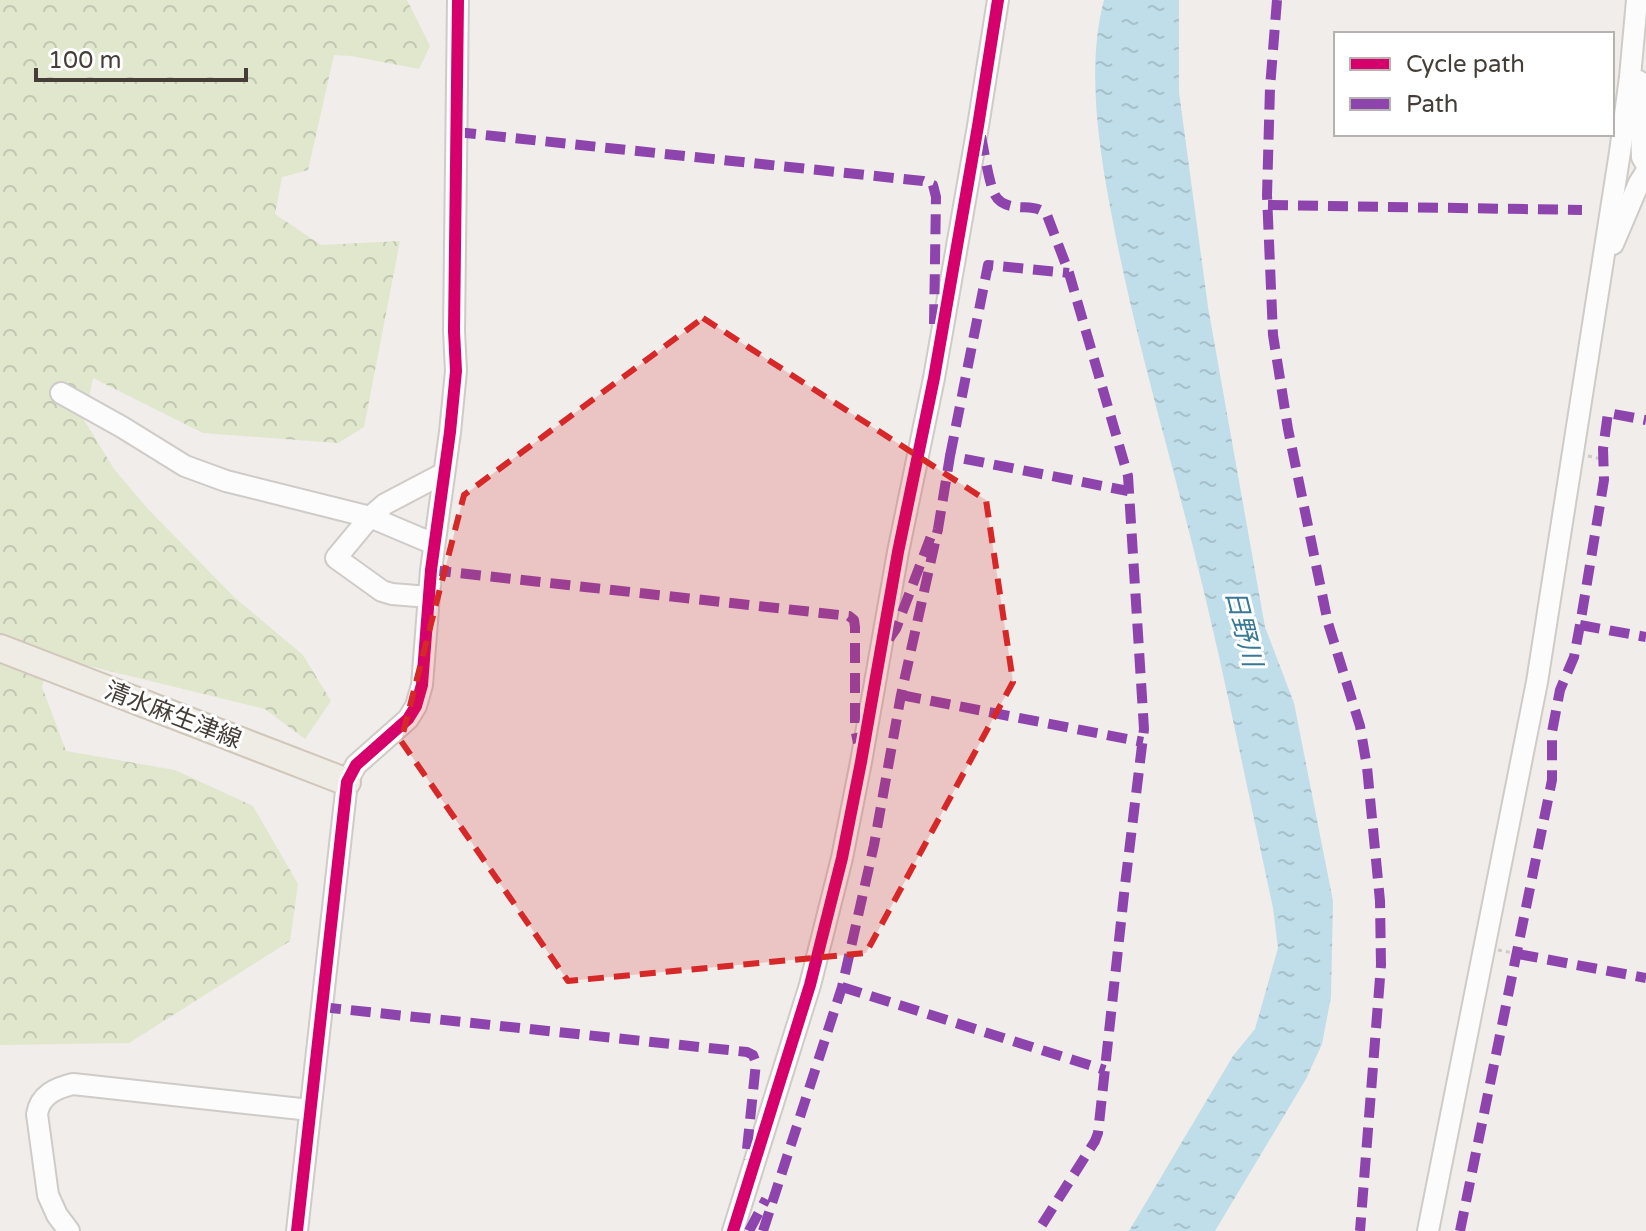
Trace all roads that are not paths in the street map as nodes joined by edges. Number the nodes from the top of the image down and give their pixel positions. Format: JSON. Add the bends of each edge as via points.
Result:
{"nodes":[{"id":1,"x":458,"y":0,"type":"edge"},
{"id":2,"x":998,"y":0,"type":"edge"},
{"id":3,"x":1637,"y":0,"type":"edge"},
{"id":4,"x":1632,"y":51,"type":"junction"},
{"id":5,"x":1646,"y":164,"type":"edge"},
{"id":6,"x":1646,"y":172,"type":"edge"},
{"id":7,"x":1600,"y":277,"type":"junction"},
{"id":8,"x":61,"y":393,"type":"dead end"},
{"id":9,"x":444,"y":473,"type":"junction"},
{"id":10,"x":370,"y":517,"type":"junction"},
{"id":11,"x":434,"y":544,"type":"junction"},
{"id":12,"x":429,"y":597,"type":"junction"},
{"id":13,"x":0,"y":648,"type":"edge"},
{"id":14,"x":347,"y":782,"type":"junction"},
{"id":15,"x":310,"y":1110,"type":"junction"},
{"id":16,"x":69,"y":1231,"type":"edge"},
{"id":17,"x":297,"y":1231,"type":"edge"},
{"id":18,"x":733,"y":1231,"type":"edge"},
{"id":19,"x":1428,"y":1231,"type":"edge"}],
"edges":[{"from":1,"to":9,"type":"street","via":[[456,371]]},
{"from":2,"to":18,"type":"street","via":[[934,378],[842,858],[810,985]]},
{"from":3,"to":4,"type":"street"},
{"from":4,"to":5,"type":"street"},
{"from":4,"to":7,"type":"street"},
{"from":6,"to":7,"type":"street"},
{"from":7,"to":19,"type":"street","via":[[1537,682]]},
{"from":8,"to":10,"type":"street","via":[[185,466]]},
{"from":9,"to":10,"type":"street"},
{"from":9,"to":11,"type":"street"},
{"from":10,"to":11,"type":"street"},
{"from":10,"to":12,"type":"street","via":[[336,558],[382,591]]},
{"from":11,"to":12,"type":"street"},
{"from":12,"to":14,"type":"street","via":[[416,706],[356,765]]},
{"from":13,"to":14,"type":"main road","name":"清水麻生津線"},
{"from":14,"to":15,"type":"street"},
{"from":15,"to":16,"type":"street","via":[[73,1084],[60,1087],[46,1095],[37,1114],[48,1195]]},
{"from":15,"to":17,"type":"street"}]}
